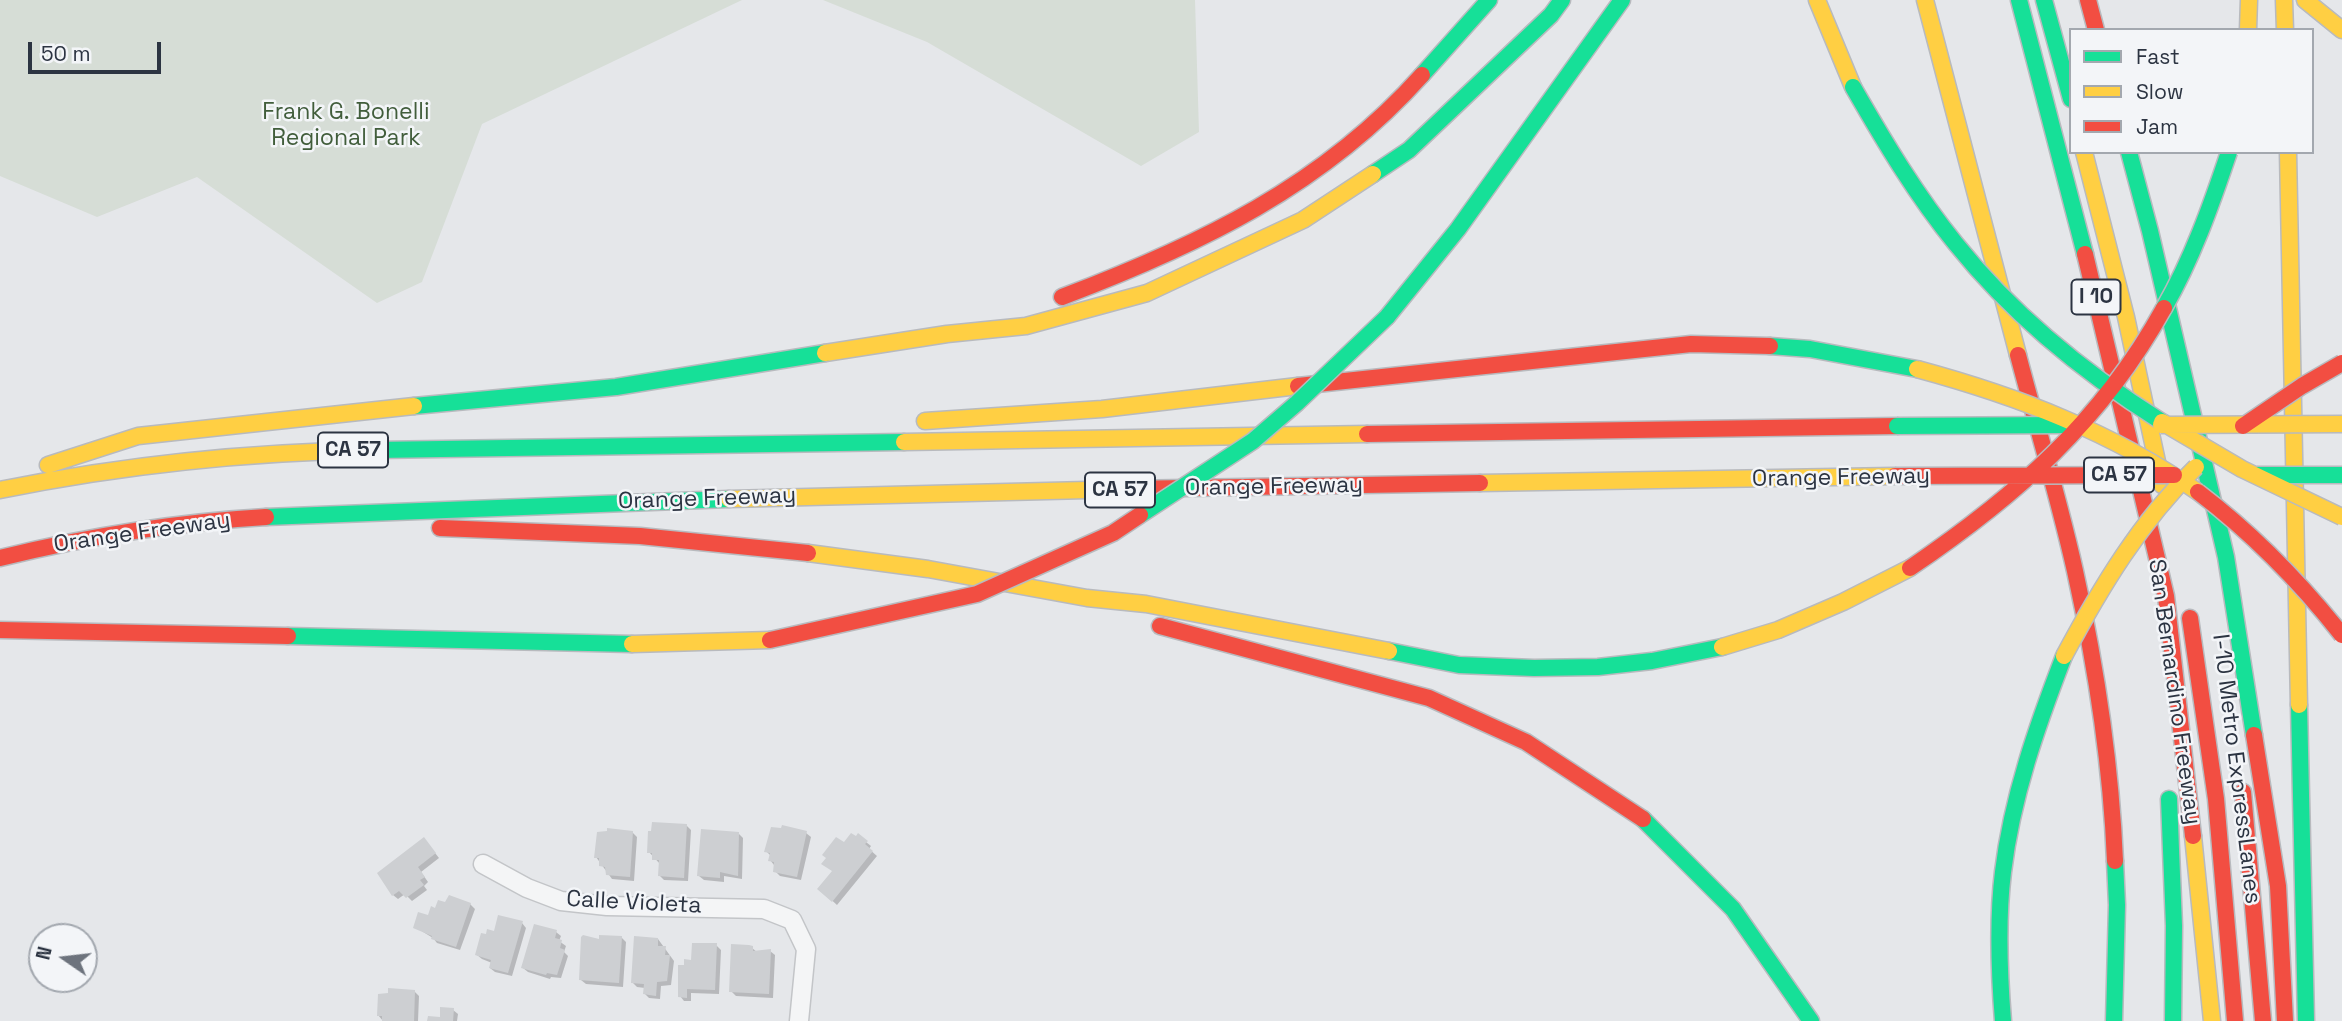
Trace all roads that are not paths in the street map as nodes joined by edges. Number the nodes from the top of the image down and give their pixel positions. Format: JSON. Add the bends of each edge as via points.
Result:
{"nodes":[{"id":1,"x":1489,"y":0,"type":"edge"},
{"id":2,"x":1562,"y":0,"type":"edge"},
{"id":3,"x":1622,"y":0,"type":"edge"},
{"id":4,"x":1817,"y":0,"type":"edge"},
{"id":5,"x":1925,"y":0,"type":"edge"},
{"id":6,"x":2019,"y":0,"type":"edge"},
{"id":7,"x":2044,"y":0,"type":"edge"},
{"id":8,"x":2088,"y":0,"type":"edge"},
{"id":9,"x":2249,"y":0,"type":"edge"},
{"id":10,"x":2284,"y":0,"type":"edge"},
{"id":11,"x":2305,"y":0,"type":"edge"},
{"id":12,"x":2095,"y":28,"type":"edge"},
{"id":13,"x":2248,"y":28,"type":"edge"},
{"id":14,"x":2286,"y":28,"type":"edge"},
{"id":15,"x":2342,"y":30,"type":"edge"},
{"id":16,"x":2069,"y":93,"type":"edge"},
{"id":17,"x":2085,"y":154,"type":"edge"},
{"id":18,"x":2130,"y":154,"type":"edge"},
{"id":19,"x":2228,"y":154,"type":"edge"},
{"id":20,"x":2288,"y":154,"type":"edge"},
{"id":21,"x":1047,"y":301,"type":"dead end"},
{"id":22,"x":1022,"y":309,"type":"dead end"},
{"id":23,"x":947,"y":334,"type":"junction"},
{"id":24,"x":2342,"y":363,"type":"edge"},
{"id":25,"x":915,"y":422,"type":"dead end"},
{"id":26,"x":2342,"y":424,"type":"edge"},
{"id":27,"x":874,"y":426,"type":"dead end"},
{"id":28,"x":708,"y":443,"type":"junction"},
{"id":29,"x":2342,"y":475,"type":"edge"},
{"id":30,"x":0,"y":481,"type":"edge"},
{"id":31,"x":0,"y":490,"type":"edge"},
{"id":32,"x":345,"y":513,"type":"junction"},
{"id":33,"x":2342,"y":517,"type":"edge"},
{"id":34,"x":2169,"y":518,"type":"dead end"},
{"id":35,"x":2217,"y":518,"type":"junction"},
{"id":36,"x":2210,"y":555,"type":"dead end"},
{"id":37,"x":0,"y":558,"type":"edge"},
{"id":38,"x":2166,"y":596,"type":"junction"},
{"id":39,"x":1087,"y":598,"type":"junction"},
{"id":40,"x":2188,"y":608,"type":"dead end"},
{"id":41,"x":0,"y":630,"type":"edge"},
{"id":42,"x":2342,"y":635,"type":"edge"},
{"id":43,"x":2157,"y":649,"type":"dead end"},
{"id":44,"x":2241,"y":777,"type":"dead end"},
{"id":45,"x":2168,"y":786,"type":"dead end"},
{"id":46,"x":483,"y":864,"type":"dead end"},
{"id":47,"x":799,"y":1021,"type":"edge"},
{"id":48,"x":1811,"y":1021,"type":"edge"},
{"id":49,"x":2003,"y":1021,"type":"edge"},
{"id":50,"x":2114,"y":1021,"type":"edge"},
{"id":51,"x":2174,"y":1021,"type":"edge"},
{"id":52,"x":2212,"y":1021,"type":"edge"},
{"id":53,"x":2235,"y":1021,"type":"edge"},
{"id":54,"x":2263,"y":1021,"type":"edge"},
{"id":55,"x":2285,"y":1021,"type":"edge"},
{"id":56,"x":2306,"y":1021,"type":"edge"}],
"edges":[{"from":1,"to":21,"type":"highway","via":[[1396,104],[1325,165],[1255,211],[1139,268]]},
{"from":2,"to":23,"type":"highway","via":[[1409,150],[1303,220],[1147,293],[1026,326]]},
{"from":3,"to":41,"type":"highway","bridge":true,"via":[[1458,229],[1387,317],[1297,403],[1253,441],[1113,534],[977,594],[770,640],[613,643]]},
{"from":4,"to":33,"type":"highway","bridge":true,"via":[[1853,87],[1890,153],[1976,267],[2088,369],[2182,436],[2276,488]]},
{"from":5,"to":50,"type":"highway","via":[[2071,558],[2102,714],[2117,905]]},
{"from":6,"to":38,"type":"highway","name":"San Bernardino Freeway","number":"I 10","via":[[2086,257]]},
{"from":7,"to":16,"type":"highway"},
{"from":8,"to":12,"type":"highway"},
{"from":9,"to":13,"type":"highway"},
{"from":10,"to":14,"type":"highway"},
{"from":11,"to":15,"type":"highway"},
{"from":17,"to":34,"type":"highway","via":[[2126,317]]},
{"from":18,"to":35,"type":"highway"},
{"from":19,"to":39,"type":"highway","bridge":true,"via":[[2216,200],[2188,266],[2153,331],[2079,431],[1992,509],[1910,568],[1778,630],[1719,648],[1598,667],[1460,665],[1146,604]]},
{"from":20,"to":56,"type":"highway"},
{"from":22,"to":23,"type":"highway"},
{"from":23,"to":30,"type":"highway","via":[[615,387],[138,436]]},
{"from":24,"to":49,"type":"highway","bridge":true,"via":[[2240,428],[2169,492],[2121,553],[2064,656],[2035,732],[2012,816],[1998,935]]},
{"from":25,"to":42,"type":"highway","bridge":true,"via":[[1102,409],[1692,344],[1810,349],[1917,369],[1985,388],[2040,407],[2129,448],[2199,492],[2261,546]]},
{"from":26,"to":28,"type":"highway","number":"CA 57","bridge":true},
{"from":27,"to":28,"type":"highway"},
{"from":28,"to":31,"type":"highway","number":"CA 57","via":[[232,456],[119,469]]},
{"from":29,"to":32,"type":"highway","name":"Orange Freeway","number":"CA 57","bridge":true,"via":[[1895,476],[863,494]]},
{"from":32,"to":37,"type":"highway","name":"Orange Freeway","number":"CA 57","via":[[234,519],[61,542]]},
{"from":32,"to":39,"type":"highway","via":[[418,527],[640,536],[792,551],[928,569]]},
{"from":35,"to":36,"type":"highway"},
{"from":35,"to":55,"type":"highway","via":[[2278,886]]},
{"from":38,"to":43,"type":"highway"},
{"from":38,"to":52,"type":"highway","name":"San Bernardino Freeway","number":"I 10"},
{"from":39,"to":48,"type":"highway","via":[[1142,620],[1429,698],[1526,742],[1645,821],[1733,909]]},
{"from":40,"to":53,"type":"highway","name":"I-10 Metro ExpressLanes","via":[[2216,799]]},
{"from":44,"to":54,"type":"highway","name":"I-10 Metro ExpressLanes"},
{"from":45,"to":51,"type":"highway"},
{"from":46,"to":47,"type":"street","name":"Calle Violeta","via":[[561,901],[764,909],[793,920],[806,949]]}]}
